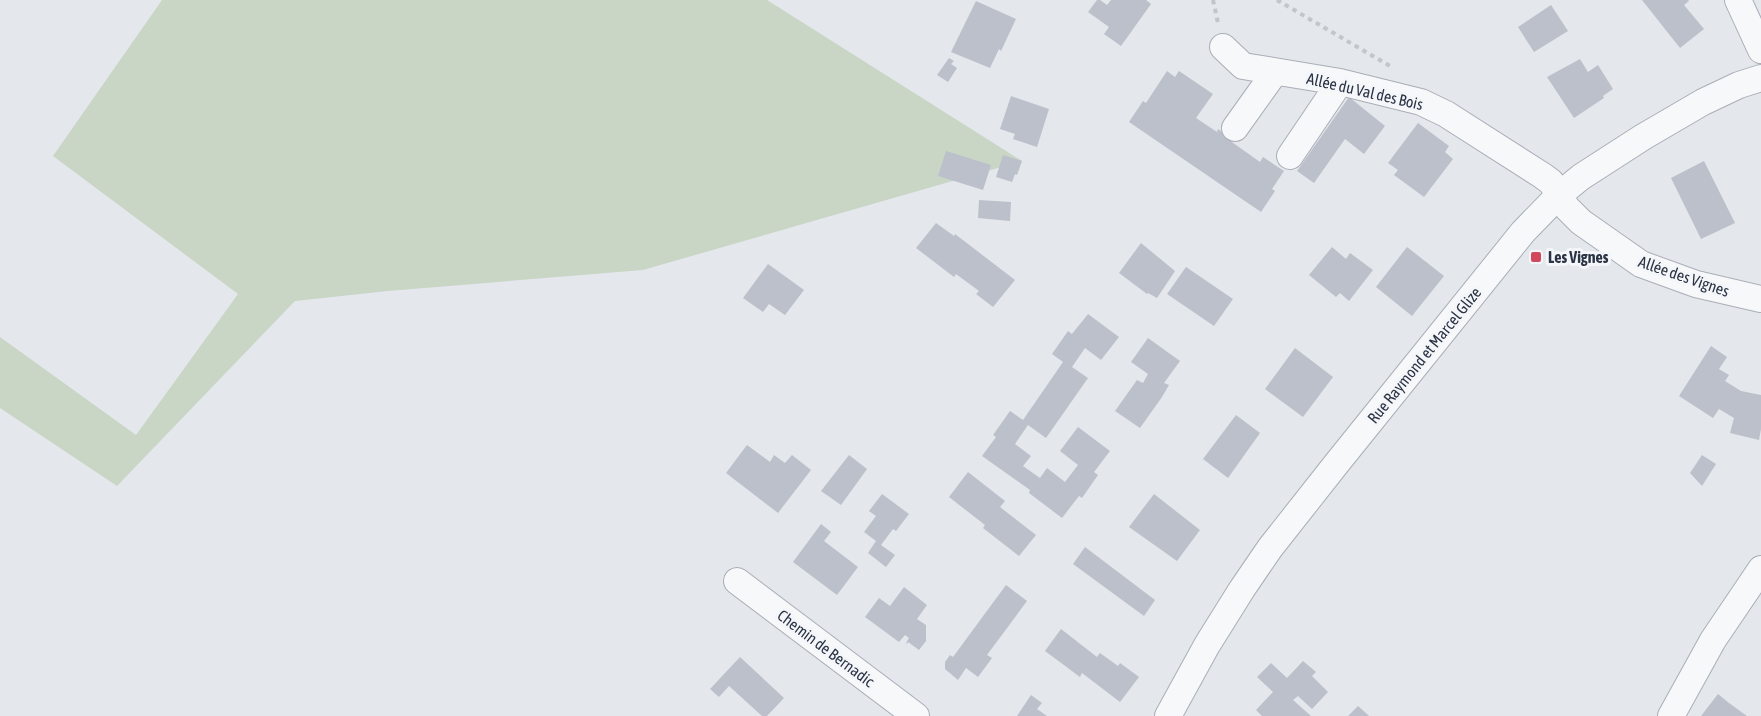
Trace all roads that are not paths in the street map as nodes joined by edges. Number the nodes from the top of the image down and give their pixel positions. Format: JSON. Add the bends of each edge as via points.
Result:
{"nodes":[{"id":1,"x":1738,"y":0,"type":"edge"},
{"id":2,"x":1222,"y":47,"type":"dead end"},
{"id":3,"x":1761,"y":50,"type":"edge"},
{"id":4,"x":1275,"y":72,"type":"junction"},
{"id":5,"x":1761,"y":78,"type":"edge"},
{"id":6,"x":1340,"y":82,"type":"junction"},
{"id":7,"x":1235,"y":128,"type":"dead end"},
{"id":8,"x":1290,"y":156,"type":"dead end"},
{"id":9,"x":1559,"y":195,"type":"junction"},
{"id":10,"x":1761,"y":299,"type":"edge"},
{"id":11,"x":1761,"y":569,"type":"edge"},
{"id":12,"x":737,"y":581,"type":"dead end"},
{"id":13,"x":916,"y":716,"type":"edge"},
{"id":14,"x":1168,"y":716,"type":"edge"},
{"id":15,"x":1671,"y":716,"type":"edge"}],
"edges":[{"from":1,"to":3,"type":"street"},
{"from":2,"to":4,"type":"street","name":"Allée du Val des Bois","via":[[1243,66]]},
{"from":4,"to":6,"type":"street","name":"Allée du Val des Bois"},
{"from":4,"to":7,"type":"street"},
{"from":5,"to":9,"type":"street","name":"Rue Raymond et Marcel Glize","via":[[1703,102],[1581,177]]},
{"from":6,"to":8,"type":"street"},
{"from":6,"to":9,"type":"street","name":"Allée du Val des Bois","via":[[1420,102],[1446,114],[1543,176]]},
{"from":9,"to":10,"type":"street","name":"Allée des Vignes","via":[[1581,222],[1641,264],[1696,284]]},
{"from":9,"to":14,"type":"street","name":"Rue Raymond et Marcel Glize","via":[[1522,232],[1270,548],[1213,636]]},
{"from":11,"to":15,"type":"street","via":[[1713,640]]},
{"from":12,"to":13,"type":"street","name":"Chemin de Bernadic"}]}
